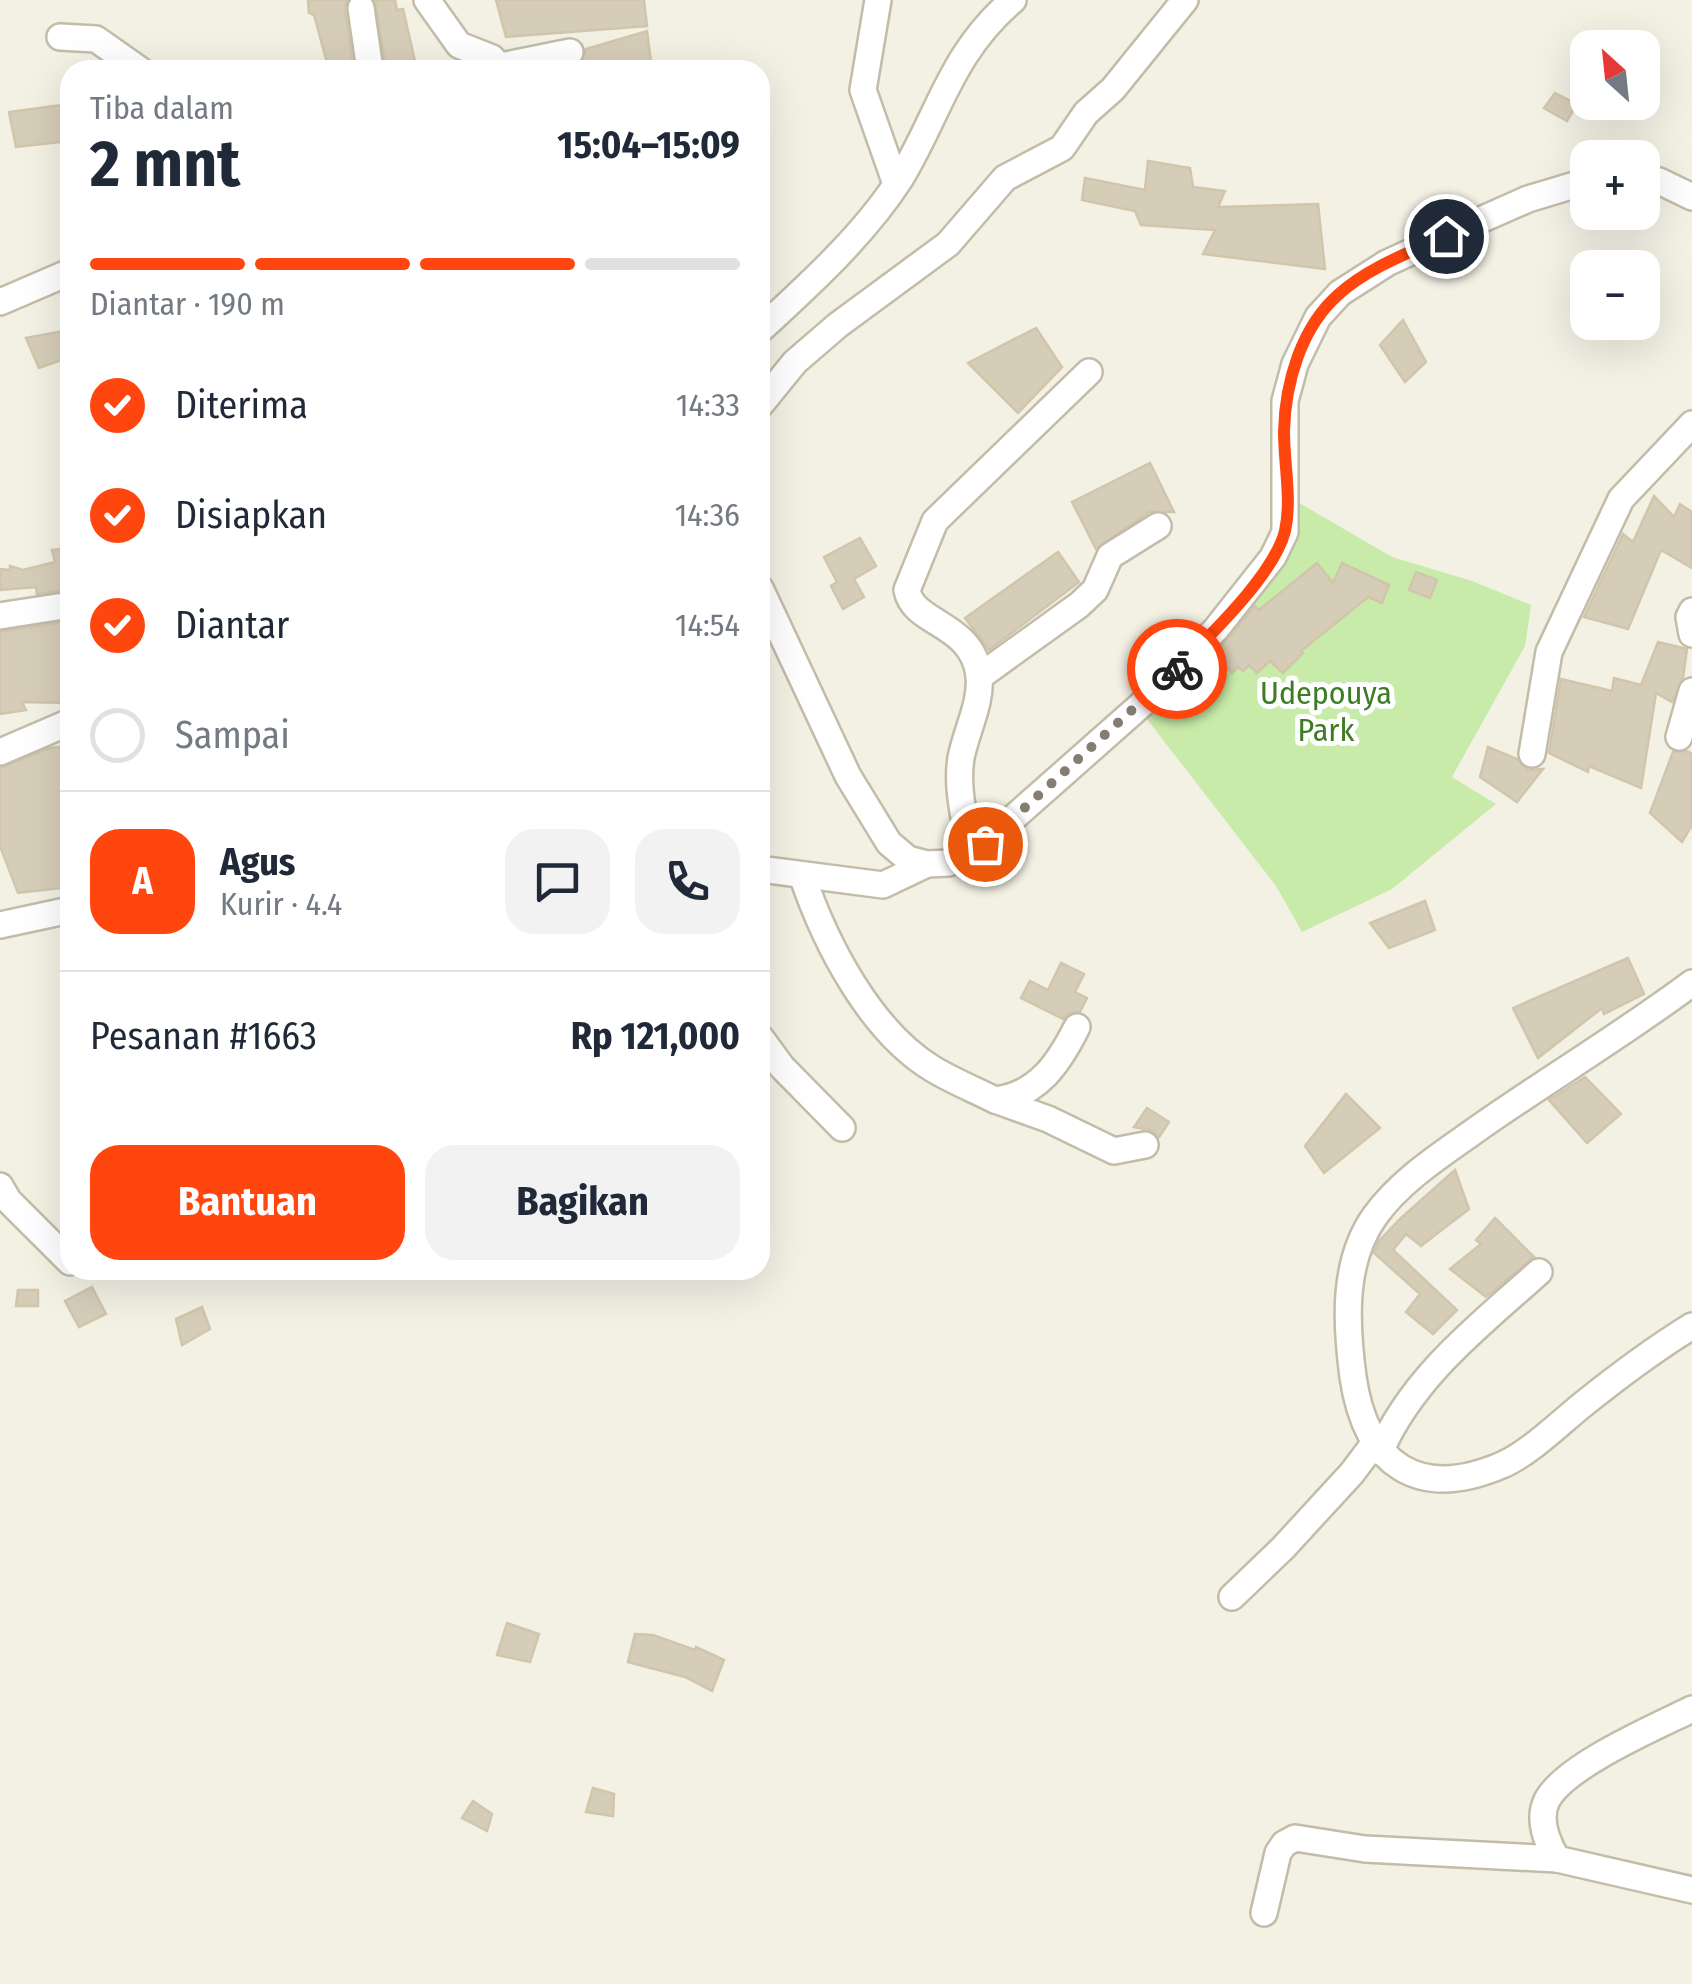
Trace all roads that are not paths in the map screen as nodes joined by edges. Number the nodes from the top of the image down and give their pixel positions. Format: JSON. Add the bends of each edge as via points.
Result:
{"nodes":[{"id":1,"x":427,"y":0,"type":"edge"},
{"id":2,"x":878,"y":0,"type":"edge"},
{"id":3,"x":1013,"y":0,"type":"edge"},
{"id":4,"x":1184,"y":0,"type":"edge"},
{"id":5,"x":361,"y":8,"type":"dead end"},
{"id":6,"x":60,"y":37,"type":"dead end"},
{"id":7,"x":570,"y":52,"type":"dead end"},
{"id":8,"x":126,"y":60,"type":"edge"},
{"id":9,"x":369,"y":60,"type":"edge"},
{"id":10,"x":494,"y":60,"type":"edge"},
{"id":11,"x":536,"y":60,"type":"edge"},
{"id":12,"x":1660,"y":182,"type":"edge"},
{"id":13,"x":896,"y":184,"type":"junction"},
{"id":14,"x":1570,"y":186,"type":"edge"},
{"id":15,"x":1692,"y":197,"type":"edge"},
{"id":16,"x":60,"y":276,"type":"edge"},
{"id":17,"x":0,"y":302,"type":"edge"},
{"id":18,"x":770,"y":320,"type":"edge"},
{"id":19,"x":1089,"y":372,"type":"dead end"},
{"id":20,"x":770,"y":394,"type":"edge"},
{"id":21,"x":1692,"y":424,"type":"edge"},
{"id":22,"x":1158,"y":526,"type":"dead end"},
{"id":23,"x":60,"y":607,"type":"edge"},
{"id":24,"x":770,"y":609,"type":"edge"},
{"id":25,"x":1692,"y":611,"type":"edge"},
{"id":26,"x":0,"y":616,"type":"edge"},
{"id":27,"x":1692,"y":634,"type":"edge"},
{"id":28,"x":979,"y":677,"type":"junction"},
{"id":29,"x":1692,"y":691,"type":"edge"},
{"id":30,"x":60,"y":726,"type":"edge"},
{"id":31,"x":1680,"y":737,"type":"dead end"},
{"id":32,"x":0,"y":752,"type":"edge"},
{"id":33,"x":1532,"y":754,"type":"dead end"},
{"id":34,"x":970,"y":850,"type":"junction"},
{"id":35,"x":926,"y":864,"type":"junction"},
{"id":36,"x":770,"y":870,"type":"edge"},
{"id":37,"x":802,"y":875,"type":"junction"},
{"id":38,"x":60,"y":912,"type":"edge"},
{"id":39,"x":0,"y":926,"type":"edge"},
{"id":40,"x":1692,"y":983,"type":"edge"},
{"id":41,"x":1077,"y":1027,"type":"dead end"},
{"id":42,"x":770,"y":1053,"type":"edge"},
{"id":43,"x":995,"y":1100,"type":"junction"},
{"id":44,"x":842,"y":1128,"type":"dead end"},
{"id":45,"x":1145,"y":1145,"type":"dead end"},
{"id":46,"x":0,"y":1186,"type":"edge"},
{"id":47,"x":60,"y":1252,"type":"edge"},
{"id":48,"x":1539,"y":1272,"type":"dead end"},
{"id":49,"x":1692,"y":1326,"type":"edge"},
{"id":50,"x":1378,"y":1447,"type":"junction"},
{"id":51,"x":1232,"y":1597,"type":"dead end"},
{"id":52,"x":1692,"y":1709,"type":"edge"},
{"id":53,"x":1557,"y":1859,"type":"junction"},
{"id":54,"x":1692,"y":1890,"type":"edge"},
{"id":55,"x":1264,"y":1913,"type":"dead end"}],
"edges":[{"from":1,"to":10,"type":"street","via":[[460,45]]},
{"from":2,"to":13,"type":"street","via":[[863,90]]},
{"from":3,"to":13,"type":"street","via":[[960,58]]},
{"from":4,"to":20,"type":"street","via":[[1062,148],[1005,178],[948,244],[809,350]]},
{"from":5,"to":9,"type":"street"},
{"from":6,"to":8,"type":"street","via":[[96,38]]},
{"from":7,"to":11,"type":"street"},
{"from":12,"to":15,"type":"street"},
{"from":13,"to":18,"type":"street","via":[[852,239]]},
{"from":14,"to":34,"type":"street","via":[[1387,263],[1340,293],[1318,317],[1294,364],[1285,401],[1284,532],[1274,556],[1159,689],[985,844]]},
{"from":16,"to":17,"type":"street"},
{"from":19,"to":28,"type":"street","via":[[936,521],[907,590],[918,610],[971,648]]},
{"from":21,"to":33,"type":"street","via":[[1621,498],[1549,652]]},
{"from":22,"to":28,"type":"street","via":[[1110,556],[1095,590],[1079,605]]},
{"from":23,"to":26,"type":"street"},
{"from":24,"to":35,"type":"street","via":[[873,819],[908,859]]},
{"from":25,"to":27,"type":"street"},
{"from":28,"to":34,"type":"street","via":[[959,784]]},
{"from":29,"to":31,"type":"street"},
{"from":30,"to":32,"type":"street"},
{"from":34,"to":35,"type":"street","via":[[949,863]]},
{"from":35,"to":37,"type":"street","via":[[882,885]]},
{"from":36,"to":37,"type":"street"},
{"from":37,"to":43,"type":"street","via":[[822,928],[870,1012],[931,1068]]},
{"from":38,"to":39,"type":"street"},
{"from":40,"to":50,"type":"street","via":[[1448,1150],[1375,1216],[1356,1251],[1348,1340],[1356,1398]]},
{"from":41,"to":43,"type":"street","via":[[1056,1066],[1037,1084]]},
{"from":42,"to":44,"type":"street"},
{"from":43,"to":45,"type":"street","via":[[1114,1151]]},
{"from":46,"to":47,"type":"street"},
{"from":48,"to":50,"type":"street","via":[[1415,1388]]},
{"from":49,"to":50,"type":"street","via":[[1505,1464],[1458,1478],[1409,1475]]},
{"from":50,"to":51,"type":"street"},
{"from":52,"to":53,"type":"street","via":[[1559,1786],[1542,1819]]},
{"from":53,"to":54,"type":"street"},
{"from":53,"to":55,"type":"street","via":[[1295,1838],[1278,1853]]}]}
